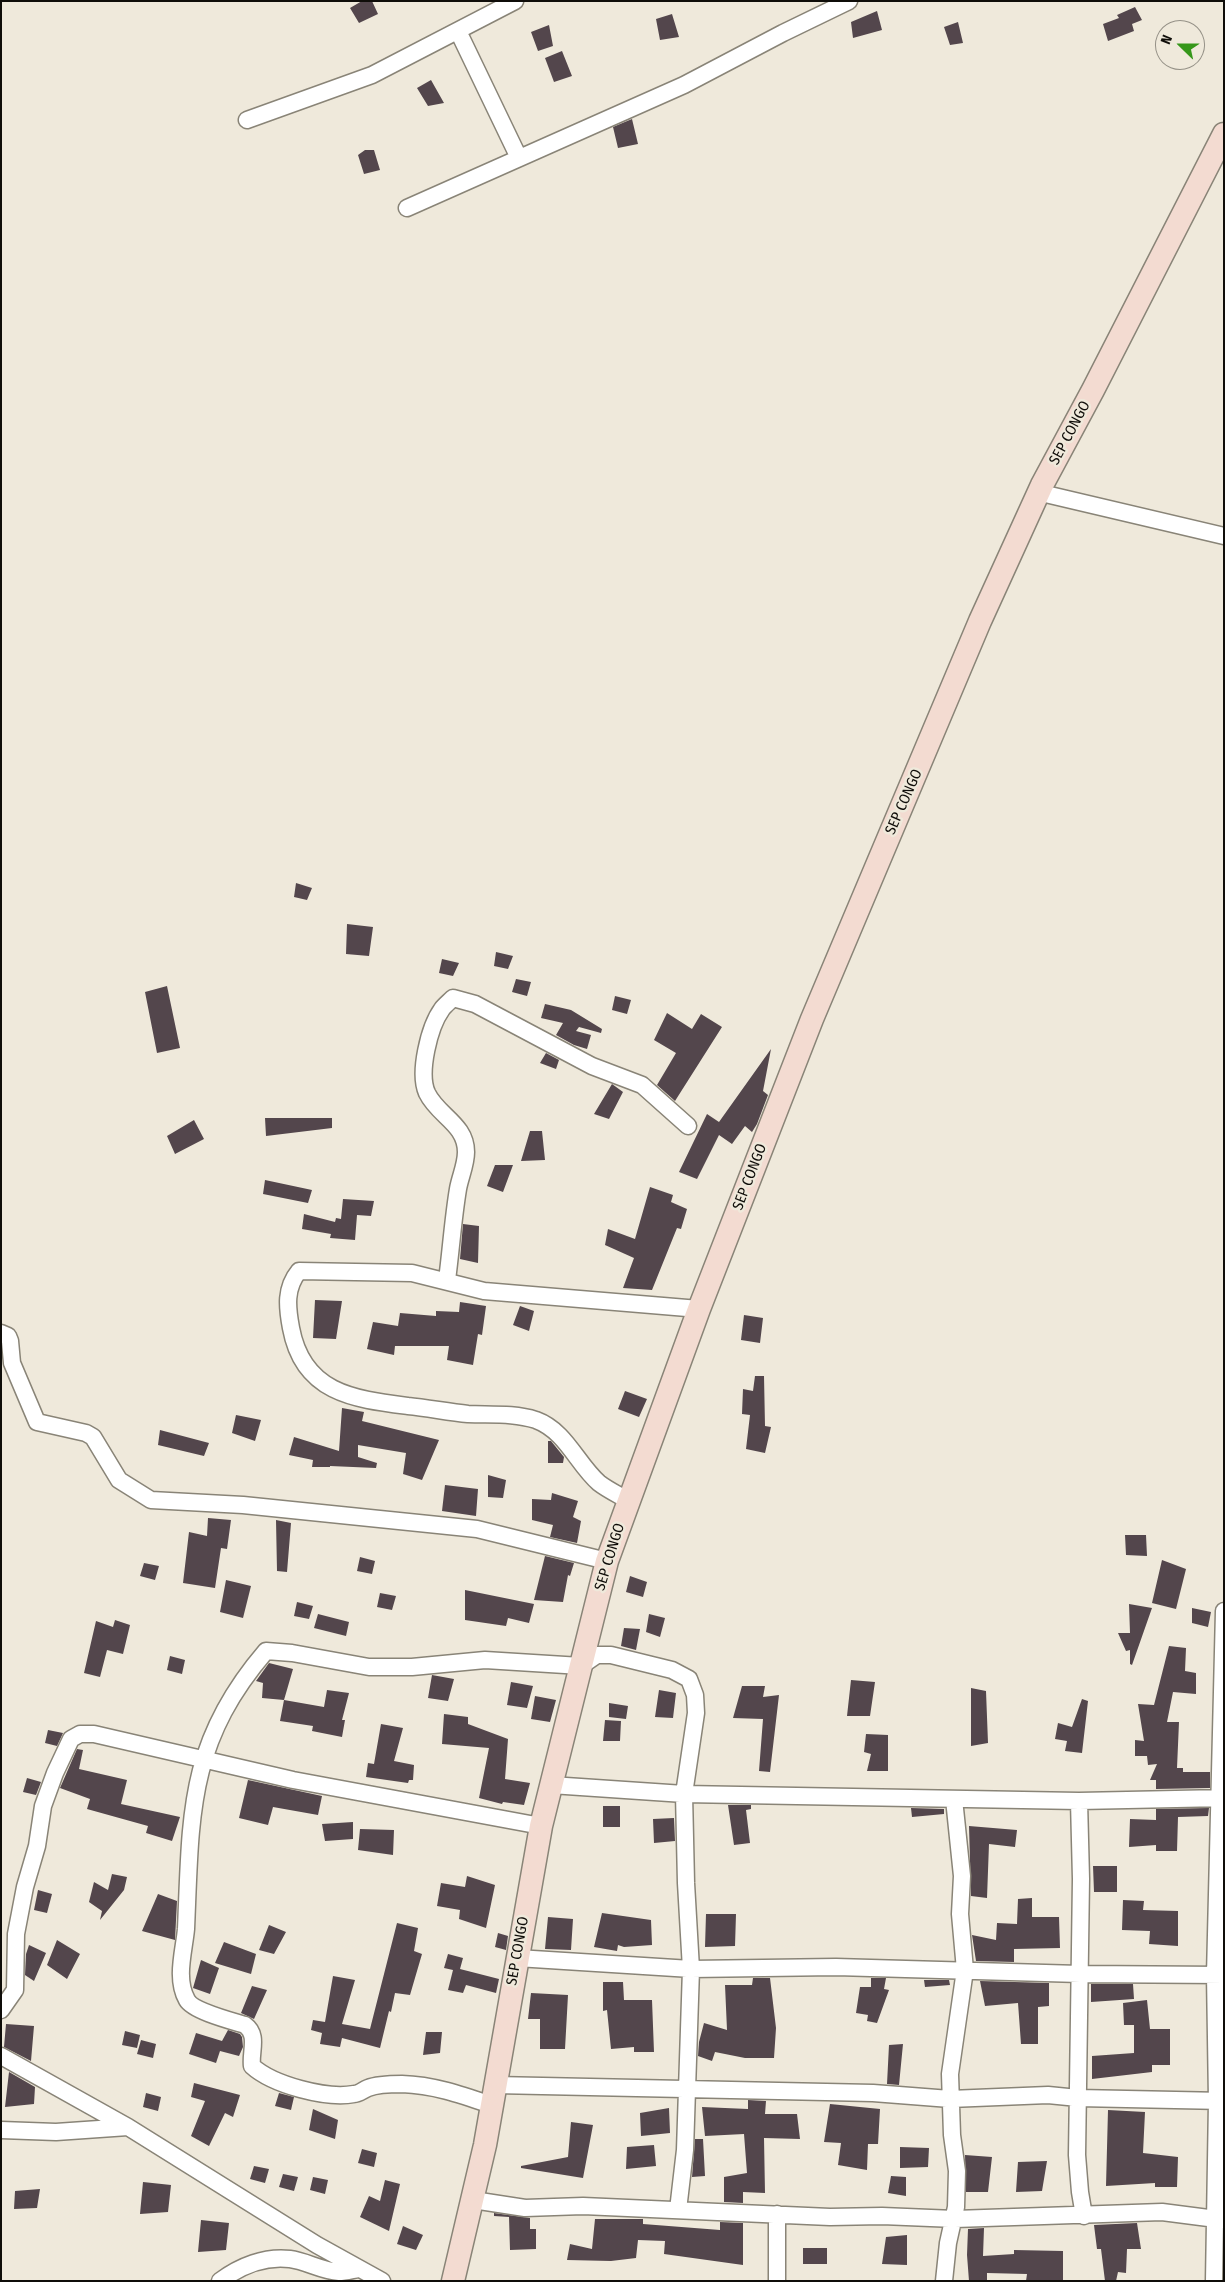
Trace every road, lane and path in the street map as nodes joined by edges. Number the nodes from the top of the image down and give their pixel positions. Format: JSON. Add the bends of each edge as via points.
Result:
{"nodes":[{"id":1,"x":515,"y":1,"type":"edge"},
{"id":2,"x":849,"y":1,"type":"edge"},
{"id":3,"x":458,"y":31,"type":"junction"},
{"id":4,"x":247,"y":120,"type":"dead end"},
{"id":5,"x":1224,"y":134,"type":"edge"},
{"id":6,"x":519,"y":158,"type":"junction"},
{"id":7,"x":407,"y":208,"type":"dead end"},
{"id":8,"x":1038,"y":492,"type":"junction"},
{"id":9,"x":1224,"y":536,"type":"edge"},
{"id":10,"x":688,"y":1126,"type":"dead end"},
{"id":11,"x":447,"y":1280,"type":"junction"},
{"id":12,"x":699,"y":1310,"type":"junction"},
{"id":13,"x":1,"y":1334,"type":"edge"},
{"id":14,"x":628,"y":1501,"type":"junction"},
{"id":15,"x":607,"y":1561,"type":"junction"},
{"id":16,"x":1224,"y":1611,"type":"edge"},
{"id":17,"x":581,"y":1666,"type":"junction"},
{"id":18,"x":202,"y":1759,"type":"junction"},
{"id":19,"x":551,"y":1785,"type":"junction"},
{"id":20,"x":684,"y":1794,"type":"junction"},
{"id":21,"x":1221,"y":1798,"type":"edge"},
{"id":22,"x":954,"y":1799,"type":"junction"},
{"id":23,"x":1079,"y":1801,"type":"junction"},
{"id":24,"x":541,"y":1826,"type":"junction"},
{"id":25,"x":517,"y":1958,"type":"junction"},
{"id":26,"x":691,"y":1969,"type":"junction"},
{"id":27,"x":964,"y":1970,"type":"junction"},
{"id":28,"x":1080,"y":1974,"type":"junction"},
{"id":29,"x":1219,"y":1975,"type":"edge"},
{"id":30,"x":1,"y":2010,"type":"edge"},
{"id":31,"x":1,"y":2056,"type":"edge"},
{"id":32,"x":687,"y":2088,"type":"junction"},
{"id":33,"x":493,"y":2095,"type":"junction"},
{"id":34,"x":1078,"y":2098,"type":"junction"},
{"id":35,"x":950,"y":2099,"type":"junction"},
{"id":36,"x":1220,"y":2101,"type":"edge"},
{"id":37,"x":128,"y":2128,"type":"junction"},
{"id":38,"x":1,"y":2130,"type":"edge"},
{"id":39,"x":473,"y":2200,"type":"junction"},
{"id":40,"x":678,"y":2210,"type":"junction"},
{"id":41,"x":777,"y":2214,"type":"junction"},
{"id":42,"x":1084,"y":2216,"type":"junction"},
{"id":43,"x":955,"y":2219,"type":"junction"},
{"id":44,"x":1220,"y":2220,"type":"edge"},
{"id":45,"x":358,"y":2269,"type":"junction"},
{"id":46,"x":220,"y":2281,"type":"edge"},
{"id":47,"x":382,"y":2281,"type":"edge"},
{"id":48,"x":452,"y":2281,"type":"edge"},
{"id":49,"x":777,"y":2281,"type":"edge"},
{"id":50,"x":944,"y":2281,"type":"edge"},
{"id":51,"x":1214,"y":2281,"type":"edge"}],
"edges":[{"from":1,"to":3,"type":"street"},
{"from":2,"to":6,"type":"street","via":[[684,85]]},
{"from":3,"to":4,"type":"street","via":[[372,75]]},
{"from":3,"to":6,"type":"street"},
{"from":5,"to":8,"type":"street","name":"SEP CONGO","via":[[1094,390]]},
{"from":6,"to":7,"type":"street"},
{"from":8,"to":9,"type":"street"},
{"from":8,"to":12,"type":"street","name":"SEP CONGO","via":[[872,872]]},
{"from":10,"to":11,"type":"street","via":[[642,1085],[592,1066],[475,1004],[453,998],[442,1009],[435,1025],[426,1051],[423,1074],[427,1094],[451,1119],[465,1142],[466,1154],[458,1188]]},
{"from":11,"to":12,"type":"street","via":[[484,1291]]},
{"from":11,"to":14,"type":"street","via":[[412,1273],[299,1271],[288,1292],[294,1344],[320,1381],[345,1395],[374,1402],[537,1420],[551,1428],[599,1483]]},
{"from":12,"to":14,"type":"street","name":"SEP CONGO"},
{"from":13,"to":15,"type":"street","via":[[8,1336],[12,1363],[38,1422],[93,1437],[119,1480],[151,1500],[243,1505],[477,1529]]},
{"from":14,"to":15,"type":"street","name":"SEP CONGO"},
{"from":15,"to":17,"type":"street","name":"SEP CONGO"},
{"from":16,"to":21,"type":"street"},
{"from":17,"to":18,"type":"street","via":[[485,1660],[412,1667],[370,1667],[266,1651],[217,1722]]},
{"from":17,"to":19,"type":"street","name":"SEP CONGO"},
{"from":17,"to":20,"type":"street","via":[[597,1655],[611,1656],[672,1670],[689,1679],[695,1695],[696,1713]]},
{"from":18,"to":24,"type":"street","via":[[293,1780]]},
{"from":18,"to":30,"type":"street","via":[[94,1734],[80,1734],[71,1739],[43,1806],[16,1934],[15,1990]]},
{"from":18,"to":33,"type":"street","via":[[189,1834],[181,1976],[181,1986],[188,2002],[245,2025],[253,2035],[252,2066],[266,2076],[295,2087],[344,2095],[402,2084]]},
{"from":19,"to":20,"type":"street"},
{"from":19,"to":24,"type":"street","name":"SEP CONGO"},
{"from":20,"to":22,"type":"street"},
{"from":20,"to":26,"type":"street"},
{"from":21,"to":23,"type":"street"},
{"from":21,"to":29,"type":"street"},
{"from":22,"to":23,"type":"street"},
{"from":22,"to":27,"type":"street","via":[[962,1876],[960,1914]]},
{"from":23,"to":28,"type":"street"},
{"from":24,"to":25,"type":"street","name":"SEP CONGO"},
{"from":25,"to":26,"type":"street"},
{"from":25,"to":33,"type":"street","name":"SEP CONGO"},
{"from":26,"to":27,"type":"street","via":[[836,1967]]},
{"from":26,"to":32,"type":"street"},
{"from":27,"to":28,"type":"street"},
{"from":27,"to":35,"type":"street","via":[[952,2056]]},
{"from":28,"to":29,"type":"street"},
{"from":28,"to":34,"type":"street"},
{"from":29,"to":36,"type":"street"},
{"from":31,"to":37,"type":"street"},
{"from":32,"to":33,"type":"street"},
{"from":32,"to":35,"type":"street","via":[[873,2093]]},
{"from":32,"to":40,"type":"street","via":[[685,2150]]},
{"from":33,"to":39,"type":"street","name":"SEP CONGO"},
{"from":34,"to":35,"type":"street","via":[[1048,2095]]},
{"from":34,"to":36,"type":"street"},
{"from":34,"to":42,"type":"street","via":[[1077,2156]]},
{"from":35,"to":43,"type":"street","via":[[957,2171]]},
{"from":36,"to":44,"type":"street"},
{"from":37,"to":38,"type":"street","via":[[56,2132]]},
{"from":37,"to":45,"type":"street"},
{"from":39,"to":40,"type":"street","via":[[525,2208],[583,2206]]},
{"from":39,"to":48,"type":"street","name":"SEP CONGO"},
{"from":40,"to":41,"type":"street"},
{"from":41,"to":43,"type":"street"},
{"from":41,"to":49,"type":"street"},
{"from":42,"to":43,"type":"street"},
{"from":42,"to":44,"type":"street","via":[[1162,2212]]},
{"from":43,"to":50,"type":"street","via":[[948,2244]]},
{"from":44,"to":51,"type":"street"},
{"from":45,"to":46,"type":"street","via":[[339,2272],[290,2259],[274,2259],[258,2261]]},
{"from":45,"to":47,"type":"street"}]}
